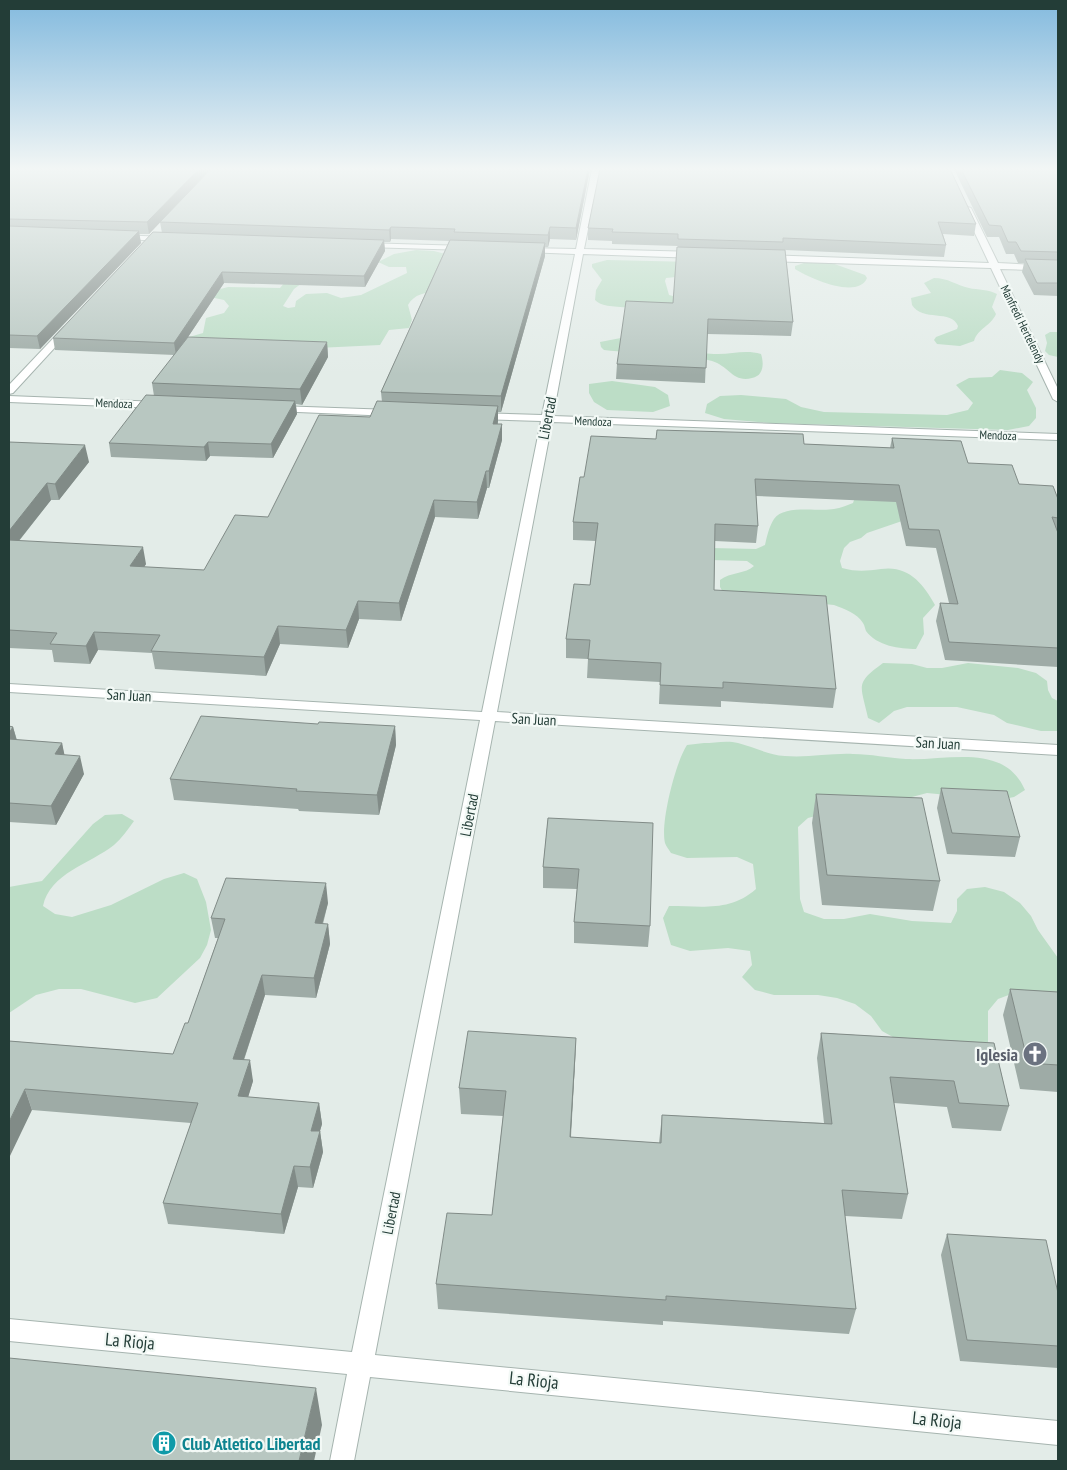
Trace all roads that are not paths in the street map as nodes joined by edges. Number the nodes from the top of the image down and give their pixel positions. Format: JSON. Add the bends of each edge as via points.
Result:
{"nodes":[{"id":1,"x":137,"y":238,"type":"edge"},
{"id":2,"x":583,"y":238,"type":"edge"},
{"id":3,"x":981,"y":238,"type":"edge"},
{"id":4,"x":172,"y":239,"type":"edge"},
{"id":5,"x":351,"y":244,"type":"edge"},
{"id":6,"x":480,"y":248,"type":"edge"},
{"id":7,"x":520,"y":250,"type":"edge"},
{"id":8,"x":580,"y":251,"type":"junction"},
{"id":9,"x":708,"y":256,"type":"edge"},
{"id":10,"x":758,"y":258,"type":"edge"},
{"id":11,"x":995,"y":266,"type":"junction"},
{"id":12,"x":1058,"y":268,"type":"edge"},
{"id":13,"x":74,"y":322,"type":"edge"},
{"id":14,"x":9,"y":391,"type":"edge"},
{"id":15,"x":9,"y":399,"type":"edge"},
{"id":16,"x":1058,"y":399,"type":"edge"},
{"id":17,"x":168,"y":405,"type":"edge"},
{"id":18,"x":268,"y":409,"type":"edge"},
{"id":19,"x":408,"y":414,"type":"edge"},
{"id":20,"x":467,"y":416,"type":"edge"},
{"id":21,"x":547,"y":419,"type":"junction"},
{"id":22,"x":1058,"y":437,"type":"edge"},
{"id":23,"x":9,"y":688,"type":"edge"},
{"id":24,"x":488,"y":716,"type":"junction"},
{"id":25,"x":1058,"y":750,"type":"edge"},
{"id":26,"x":9,"y":1330,"type":"edge"},
{"id":27,"x":362,"y":1363,"type":"junction"},
{"id":28,"x":1058,"y":1433,"type":"edge"},
{"id":29,"x":342,"y":1461,"type":"edge"}],
"edges":[{"from":1,"to":4,"type":"street"},
{"from":2,"to":8,"type":"street","name":"Libertad"},
{"from":3,"to":11,"type":"street","name":"Manfredi Hertelendy"},
{"from":5,"to":6,"type":"street"},
{"from":7,"to":8,"type":"street"},
{"from":8,"to":9,"type":"street"},
{"from":8,"to":21,"type":"street","name":"Libertad"},
{"from":10,"to":11,"type":"street"},
{"from":11,"to":12,"type":"street"},
{"from":11,"to":16,"type":"street","name":"Manfredi Hertelendy"},
{"from":13,"to":14,"type":"street"},
{"from":15,"to":17,"type":"street","name":"Mendoza"},
{"from":18,"to":19,"type":"street"},
{"from":20,"to":21,"type":"street","name":"Mendoza"},
{"from":21,"to":22,"type":"street","name":"Mendoza"},
{"from":21,"to":24,"type":"street","name":"Libertad"},
{"from":23,"to":24,"type":"street","name":"San Juan"},
{"from":24,"to":25,"type":"street","name":"San Juan"},
{"from":24,"to":27,"type":"street","name":"Libertad"},
{"from":26,"to":27,"type":"street","name":"La Rioja"},
{"from":27,"to":28,"type":"street","name":"La Rioja"},
{"from":27,"to":29,"type":"street","name":"Libertad"}]}
